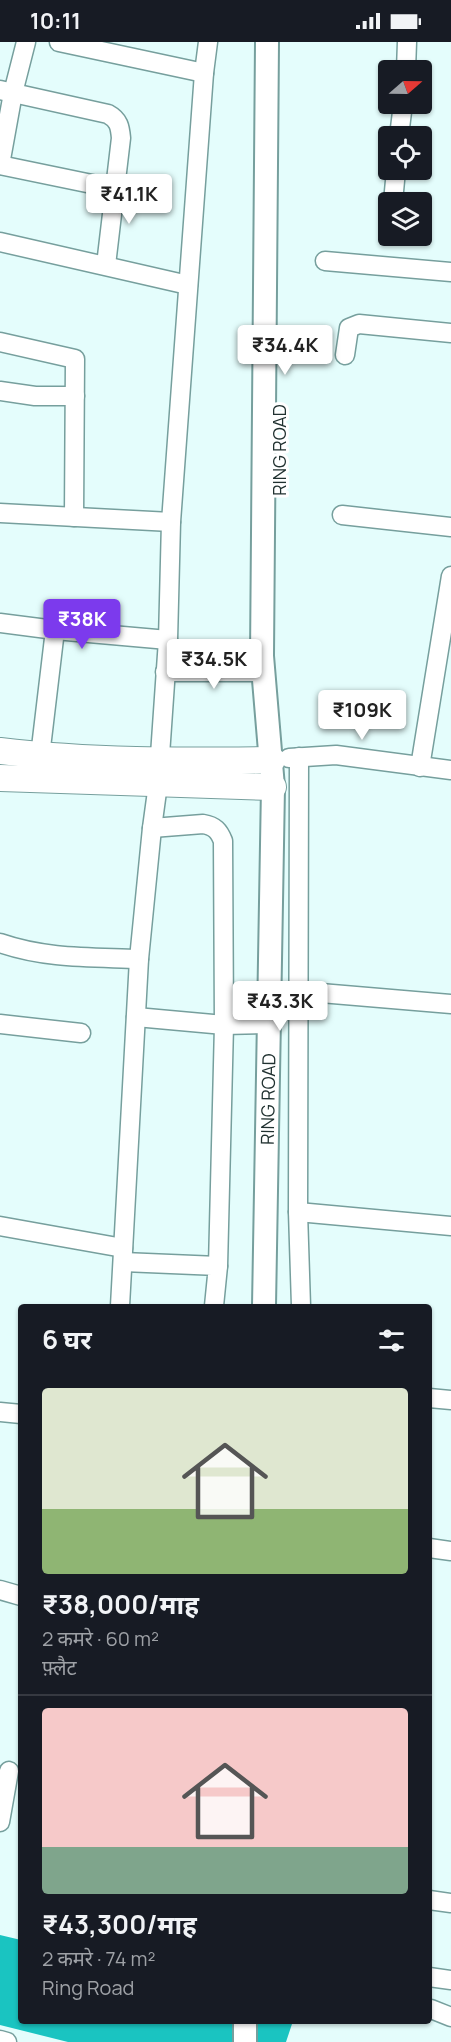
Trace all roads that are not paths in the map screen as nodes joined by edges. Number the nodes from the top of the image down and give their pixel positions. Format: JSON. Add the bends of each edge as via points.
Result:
{"nodes":[{"id":1,"x":26,"y":42,"type":"edge"},
{"id":2,"x":59,"y":42,"type":"edge"},
{"id":3,"x":208,"y":42,"type":"edge"},
{"id":4,"x":267,"y":42,"type":"edge"},
{"id":5,"x":283,"y":42,"type":"edge"},
{"id":6,"x":407,"y":42,"type":"edge"},
{"id":7,"x":132,"y":50,"type":"edge"},
{"id":8,"x":406,"y":60,"type":"edge"},
{"id":9,"x":204,"y":73,"type":"junction"},
{"id":10,"x":7,"y":91,"type":"edge"},
{"id":11,"x":0,"y":165,"type":"edge"},
{"id":12,"x":116,"y":189,"type":"junction"},
{"id":13,"x":0,"y":242,"type":"edge"},
{"id":14,"x":325,"y":261,"type":"dead end"},
{"id":15,"x":106,"y":265,"type":"junction"},
{"id":16,"x":451,"y":272,"type":"edge"},
{"id":17,"x":188,"y":285,"type":"junction"},
{"id":18,"x":451,"y":333,"type":"edge"},
{"id":19,"x":0,"y":342,"type":"edge"},
{"id":20,"x":345,"y":355,"type":"dead end"},
{"id":21,"x":0,"y":391,"type":"edge"},
{"id":22,"x":75,"y":396,"type":"junction"},
{"id":23,"x":0,"y":513,"type":"edge"},
{"id":24,"x":342,"y":515,"type":"dead end"},
{"id":25,"x":74,"y":517,"type":"junction"},
{"id":26,"x":171,"y":522,"type":"junction"},
{"id":27,"x":451,"y":527,"type":"edge"},
{"id":28,"x":451,"y":576,"type":"edge"},
{"id":29,"x":0,"y":622,"type":"edge"},
{"id":30,"x":55,"y":630,"type":"junction"},
{"id":31,"x":168,"y":640,"type":"junction"},
{"id":32,"x":165,"y":672,"type":"junction"},
{"id":33,"x":263,"y":672,"type":"junction"},
{"id":34,"x":268,"y":713,"type":"junction"},
{"id":35,"x":0,"y":751,"type":"edge"},
{"id":36,"x":40,"y":756,"type":"junction"},
{"id":37,"x":299,"y":757,"type":"junction"},
{"id":38,"x":272,"y":760,"type":"junction"},
{"id":39,"x":420,"y":767,"type":"junction"},
{"id":40,"x":451,"y":770,"type":"edge"},
{"id":41,"x":158,"y":773,"type":"junction"},
{"id":42,"x":0,"y":778,"type":"edge"},
{"id":43,"x":273,"y":787,"type":"junction"},
{"id":44,"x":152,"y":828,"type":"junction"},
{"id":45,"x":0,"y":943,"type":"edge"},
{"id":46,"x":139,"y":959,"type":"junction"},
{"id":47,"x":297,"y":991,"type":"junction"},
{"id":48,"x":451,"y":1004,"type":"edge"},
{"id":49,"x":136,"y":1017,"type":"junction"},
{"id":50,"x":0,"y":1024,"type":"edge"},
{"id":51,"x":268,"y":1024,"type":"junction"},
{"id":52,"x":224,"y":1025,"type":"junction"},
{"id":53,"x":81,"y":1033,"type":"dead end"},
{"id":54,"x":298,"y":1212,"type":"junction"},
{"id":55,"x":0,"y":1226,"type":"edge"},
{"id":56,"x":451,"y":1226,"type":"edge"},
{"id":57,"x":123,"y":1255,"type":"junction"},
{"id":58,"x":218,"y":1266,"type":"junction"},
{"id":59,"x":120,"y":1304,"type":"edge"},
{"id":60,"x":214,"y":1304,"type":"edge"},
{"id":61,"x":264,"y":1304,"type":"edge"},
{"id":62,"x":301,"y":1304,"type":"edge"},
{"id":63,"x":432,"y":1398,"type":"edge"},
{"id":64,"x":451,"y":1400,"type":"edge"},
{"id":65,"x":0,"y":1412,"type":"edge"},
{"id":66,"x":18,"y":1414,"type":"edge"},
{"id":67,"x":432,"y":1548,"type":"edge"},
{"id":68,"x":451,"y":1551,"type":"edge"},
{"id":69,"x":0,"y":1590,"type":"edge"},
{"id":70,"x":18,"y":1595,"type":"edge"},
{"id":71,"x":10,"y":1771,"type":"edge"},
{"id":72,"x":0,"y":1822,"type":"edge"},
{"id":73,"x":432,"y":1900,"type":"edge"},
{"id":74,"x":451,"y":1903,"type":"edge"},
{"id":75,"x":432,"y":1977,"type":"edge"},
{"id":76,"x":451,"y":1980,"type":"edge"},
{"id":77,"x":432,"y":2009,"type":"edge"},
{"id":78,"x":451,"y":2017,"type":"edge"},
{"id":79,"x":245,"y":2024,"type":"edge"},
{"id":80,"x":0,"y":2040,"type":"edge"},
{"id":81,"x":7,"y":2042,"type":"edge"},
{"id":82,"x":245,"y":2042,"type":"edge"}],
"edges":[{"from":1,"to":10,"type":"street"},
{"from":2,"to":7,"type":"street"},
{"from":3,"to":9,"type":"street"},
{"from":4,"to":33,"type":"street","name":"RING ROAD"},
{"from":5,"to":34,"type":"street","name":"RING ROAD","via":[[278,671]]},
{"from":6,"to":8,"type":"street"},
{"from":7,"to":9,"type":"street"},
{"from":9,"to":17,"type":"street"},
{"from":10,"to":11,"type":"street"},
{"from":10,"to":12,"type":"street","via":[[116,118],[121,138]]},
{"from":11,"to":12,"type":"street"},
{"from":12,"to":15,"type":"street"},
{"from":13,"to":15,"type":"street"},
{"from":14,"to":16,"type":"street"},
{"from":15,"to":17,"type":"street"},
{"from":17,"to":26,"type":"street"},
{"from":18,"to":20,"type":"street","via":[[359,324],[350,328]]},
{"from":19,"to":22,"type":"street","via":[[75,359]]},
{"from":21,"to":22,"type":"street"},
{"from":22,"to":25,"type":"street"},
{"from":23,"to":25,"type":"street"},
{"from":24,"to":27,"type":"street"},
{"from":25,"to":26,"type":"street"},
{"from":26,"to":31,"type":"street"},
{"from":28,"to":39,"type":"street"},
{"from":29,"to":30,"type":"street"},
{"from":30,"to":31,"type":"street"},
{"from":30,"to":36,"type":"street"},
{"from":31,"to":32,"type":"street"},
{"from":32,"to":33,"type":"street"},
{"from":32,"to":41,"type":"street"},
{"from":33,"to":34,"type":"street","name":"RING ROAD"},
{"from":34,"to":38,"type":"street","name":"RING ROAD"},
{"from":35,"to":36,"type":"main road"},
{"from":36,"to":41,"type":"main road"},
{"from":37,"to":38,"type":"street"},
{"from":37,"to":39,"type":"street","via":[[336,755]]},
{"from":37,"to":47,"type":"street"},
{"from":38,"to":41,"type":"main road"},
{"from":38,"to":43,"type":"street","name":"RING ROAD"},
{"from":39,"to":40,"type":"street"},
{"from":41,"to":42,"type":"main road"},
{"from":41,"to":43,"type":"main road"},
{"from":41,"to":44,"type":"street"},
{"from":43,"to":51,"type":"street","name":"RING ROAD"},
{"from":44,"to":46,"type":"street"},
{"from":44,"to":52,"type":"street","via":[[211,825],[223,841]]},
{"from":45,"to":46,"type":"street","via":[[48,955]]},
{"from":46,"to":49,"type":"street"},
{"from":47,"to":48,"type":"street"},
{"from":47,"to":54,"type":"street"},
{"from":49,"to":52,"type":"street"},
{"from":49,"to":57,"type":"street"},
{"from":50,"to":53,"type":"street"},
{"from":51,"to":52,"type":"street"},
{"from":51,"to":61,"type":"street","name":"RING ROAD"},
{"from":52,"to":58,"type":"street"},
{"from":54,"to":56,"type":"street"},
{"from":54,"to":62,"type":"street"},
{"from":55,"to":57,"type":"street"},
{"from":57,"to":58,"type":"street"},
{"from":57,"to":59,"type":"street"},
{"from":58,"to":60,"type":"street"},
{"from":63,"to":64,"type":"street"},
{"from":65,"to":66,"type":"street"},
{"from":67,"to":68,"type":"street"},
{"from":69,"to":70,"type":"street"},
{"from":71,"to":72,"type":"street"},
{"from":73,"to":74,"type":"street"},
{"from":75,"to":76,"type":"street"},
{"from":77,"to":78,"type":"street"},
{"from":79,"to":82,"type":"street"},
{"from":80,"to":81,"type":"street"}]}
